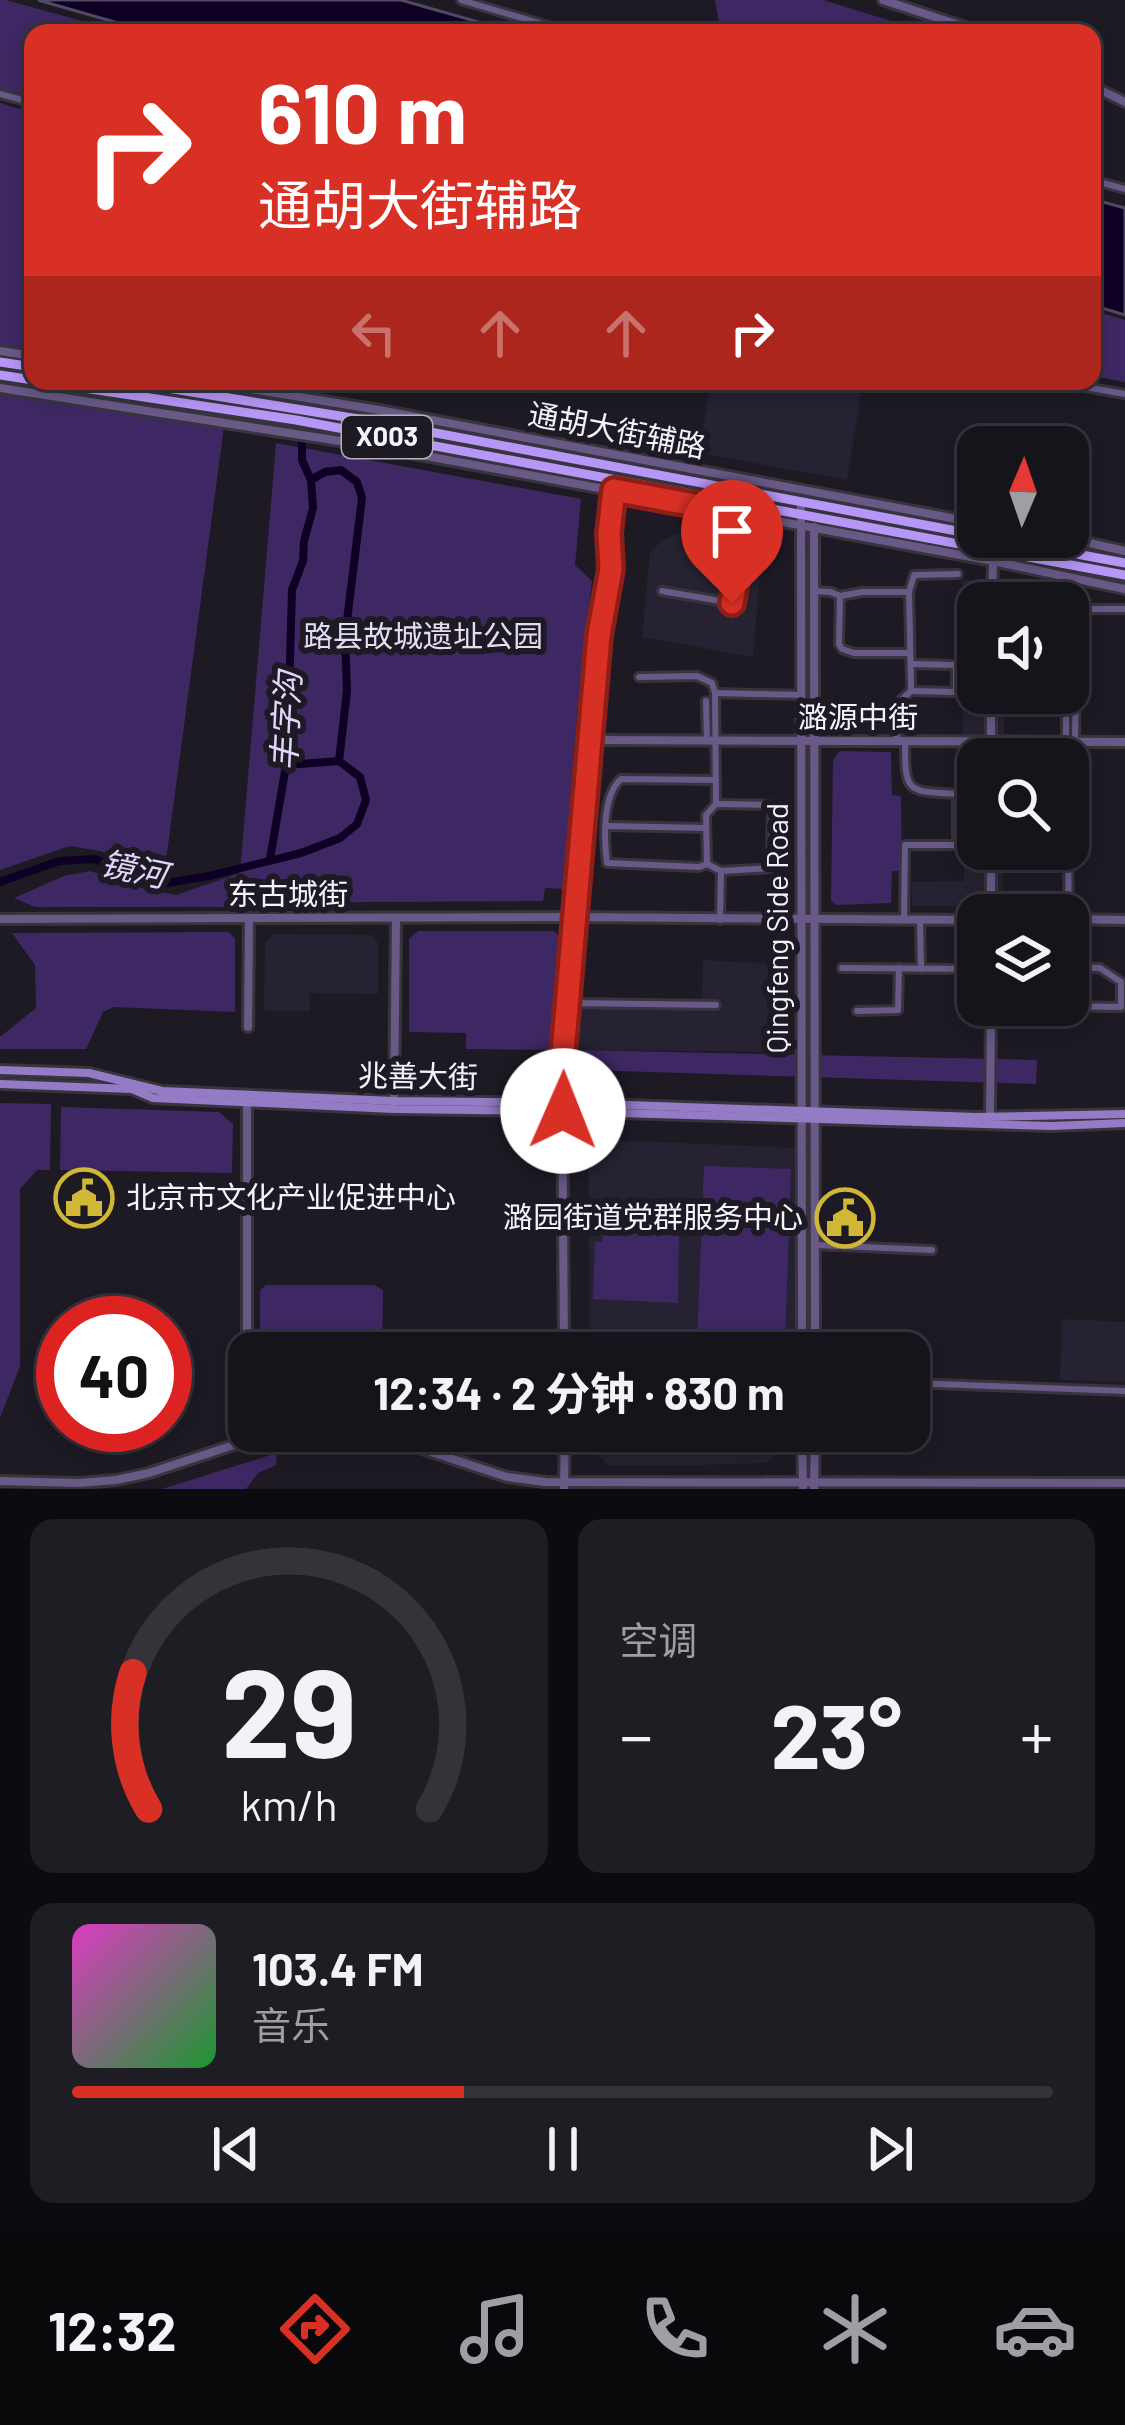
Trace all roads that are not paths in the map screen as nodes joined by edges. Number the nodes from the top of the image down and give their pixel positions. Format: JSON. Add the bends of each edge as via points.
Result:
{"nodes":[{"id":1,"x":461,"y":0,"type":"edge"},
{"id":2,"x":883,"y":0,"type":"edge"},
{"id":3,"x":542,"y":24,"type":"edge"},
{"id":4,"x":956,"y":24,"type":"edge"},
{"id":5,"x":0,"y":388,"type":"edge"},
{"id":6,"x":96,"y":390,"type":"edge"},
{"id":7,"x":180,"y":390,"type":"edge"},
{"id":8,"x":257,"y":390,"type":"edge"},
{"id":9,"x":608,"y":466,"type":"junction"},
{"id":10,"x":612,"y":484,"type":"junction"},
{"id":11,"x":736,"y":490,"type":"junction"},
{"id":12,"x":801,"y":514,"type":"junction"},
{"id":13,"x":748,"y":515,"type":"junction"},
{"id":14,"x":814,"y":516,"type":"junction"},
{"id":15,"x":957,"y":520,"type":"edge"},
{"id":16,"x":957,"y":533,"type":"edge"},
{"id":17,"x":1089,"y":543,"type":"edge"},
{"id":18,"x":1125,"y":551,"type":"edge"},
{"id":19,"x":1089,"y":556,"type":"edge"},
{"id":20,"x":993,"y":561,"type":"junction"},
{"id":21,"x":1125,"y":563,"type":"edge"},
{"id":22,"x":958,"y":574,"type":"dead end"},
{"id":23,"x":1125,"y":575,"type":"edge"},
{"id":24,"x":992,"y":582,"type":"edge"},
{"id":25,"x":1125,"y":589,"type":"edge"},
{"id":26,"x":662,"y":591,"type":"dead end"},
{"id":27,"x":814,"y":592,"type":"junction"},
{"id":28,"x":909,"y":592,"type":"junction"},
{"id":29,"x":840,"y":596,"type":"junction"},
{"id":30,"x":1125,"y":609,"type":"edge"},
{"id":31,"x":909,"y":653,"type":"junction"},
{"id":32,"x":912,"y":664,"type":"junction"},
{"id":33,"x":639,"y":676,"type":"dead end"},
{"id":34,"x":910,"y":691,"type":"junction"},
{"id":35,"x":715,"y":693,"type":"junction"},
{"id":36,"x":802,"y":695,"type":"junction"},
{"id":37,"x":814,"y":696,"type":"junction"},
{"id":38,"x":706,"y":701,"type":"dead end"},
{"id":39,"x":1070,"y":738,"type":"edge"},
{"id":40,"x":590,"y":740,"type":"junction"},
{"id":41,"x":711,"y":741,"type":"junction"},
{"id":42,"x":802,"y":742,"type":"junction"},
{"id":43,"x":814,"y":742,"type":"junction"},
{"id":44,"x":901,"y":742,"type":"junction"},
{"id":45,"x":957,"y":742,"type":"edge"},
{"id":46,"x":1089,"y":742,"type":"edge"},
{"id":47,"x":1125,"y":742,"type":"edge"},
{"id":48,"x":716,"y":780,"type":"junction"},
{"id":49,"x":716,"y":804,"type":"junction"},
{"id":50,"x":606,"y":826,"type":"junction"},
{"id":51,"x":706,"y":828,"type":"junction"},
{"id":52,"x":706,"y":864,"type":"junction"},
{"id":53,"x":722,"y":871,"type":"junction"},
{"id":54,"x":575,"y":918,"type":"junction"},
{"id":55,"x":0,"y":919,"type":"edge"},
{"id":56,"x":249,"y":919,"type":"junction"},
{"id":57,"x":397,"y":919,"type":"junction"},
{"id":58,"x":1089,"y":919,"type":"edge"},
{"id":59,"x":720,"y":920,"type":"junction"},
{"id":60,"x":802,"y":920,"type":"junction"},
{"id":61,"x":815,"y":920,"type":"junction"},
{"id":62,"x":904,"y":920,"type":"junction"},
{"id":63,"x":920,"y":920,"type":"junction"},
{"id":64,"x":957,"y":920,"type":"edge"},
{"id":65,"x":1125,"y":920,"type":"edge"},
{"id":66,"x":842,"y":968,"type":"dead end"},
{"id":67,"x":899,"y":968,"type":"junction"},
{"id":68,"x":1089,"y":968,"type":"edge"},
{"id":69,"x":921,"y":969,"type":"junction"},
{"id":70,"x":957,"y":969,"type":"edge"},
{"id":71,"x":1123,"y":993,"type":"edge"},
{"id":72,"x":568,"y":1003,"type":"junction"},
{"id":73,"x":716,"y":1005,"type":"dead end"},
{"id":74,"x":1089,"y":1006,"type":"edge"},
{"id":75,"x":857,"y":1011,"type":"dead end"},
{"id":76,"x":991,"y":1026,"type":"edge"},
{"id":77,"x":248,"y":1028,"type":"dead end"},
{"id":78,"x":0,"y":1070,"type":"edge"},
{"id":79,"x":0,"y":1084,"type":"edge"},
{"id":80,"x":247,"y":1099,"type":"junction"},
{"id":81,"x":394,"y":1105,"type":"junction"},
{"id":82,"x":563,"y":1107,"type":"junction"},
{"id":83,"x":801,"y":1116,"type":"junction"},
{"id":84,"x":813,"y":1116,"type":"junction"},
{"id":85,"x":990,"y":1117,"type":"junction"},
{"id":86,"x":1125,"y":1119,"type":"edge"},
{"id":87,"x":814,"y":1245,"type":"junction"},
{"id":88,"x":932,"y":1250,"type":"dead end"},
{"id":89,"x":248,"y":1332,"type":"edge"},
{"id":90,"x":564,"y":1332,"type":"edge"},
{"id":91,"x":802,"y":1332,"type":"edge"},
{"id":92,"x":815,"y":1332,"type":"edge"},
{"id":93,"x":930,"y":1384,"type":"edge"},
{"id":94,"x":1125,"y":1391,"type":"edge"},
{"id":95,"x":228,"y":1446,"type":"edge"},
{"id":96,"x":433,"y":1452,"type":"edge"},
{"id":97,"x":565,"y":1452,"type":"edge"},
{"id":98,"x":802,"y":1452,"type":"edge"},
{"id":99,"x":815,"y":1452,"type":"edge"},
{"id":100,"x":0,"y":1481,"type":"edge"},
{"id":101,"x":1125,"y":1483,"type":"edge"},
{"id":102,"x":564,"y":1485,"type":"edge"},
{"id":103,"x":803,"y":1485,"type":"edge"},
{"id":104,"x":814,"y":1485,"type":"edge"},
{"id":105,"x":79,"y":1486,"type":"edge"}],
"edges":[{"from":1,"to":3,"type":"street"},
{"from":2,"to":4,"type":"street"},
{"from":5,"to":10,"type":"street","name":"通胡大街辅路"},
{"from":6,"to":10,"type":"main road","number":"X003","via":[[296,420]]},
{"from":7,"to":9,"type":"main road","number":"X003"},
{"from":8,"to":11,"type":"street","name":"通胡大街辅路"},
{"from":9,"to":10,"type":"street"},
{"from":9,"to":11,"type":"main road","number":"X003"},
{"from":10,"to":11,"type":"main road","number":"X003"},
{"from":10,"to":13,"type":"street","name":"通胡大街辅路"},
{"from":10,"to":40,"type":"street","via":[[611,569]]},
{"from":11,"to":12,"type":"main road","number":"X003"},
{"from":11,"to":15,"type":"street","name":"通胡大街辅路"},
{"from":12,"to":13,"type":"street","name":"通胡大街辅路"},
{"from":12,"to":14,"type":"main road","number":"X003"},
{"from":12,"to":14,"type":"street","name":"通胡大街辅路"},
{"from":12,"to":36,"type":"street","name":"Qingfeng Side Road"},
{"from":13,"to":26,"type":"street","via":[[732,603]]},
{"from":14,"to":16,"type":"main road","number":"X003"},
{"from":14,"to":20,"type":"street","name":"通胡大街辅路"},
{"from":14,"to":23,"type":"main road","number":"X003"},
{"from":14,"to":27,"type":"street"},
{"from":17,"to":18,"type":"street"},
{"from":19,"to":21,"type":"main road","number":"X003"},
{"from":20,"to":24,"type":"street"},
{"from":20,"to":25,"type":"street","name":"通胡大街辅路"},
{"from":22,"to":28,"type":"street","via":[[914,575]]},
{"from":27,"to":29,"type":"street"},
{"from":27,"to":37,"type":"street"},
{"from":28,"to":29,"type":"street"},
{"from":28,"to":31,"type":"street"},
{"from":29,"to":31,"type":"street","via":[[842,649]]},
{"from":30,"to":39,"type":"street","via":[[1079,609],[1070,618],[1081,645]]},
{"from":31,"to":32,"type":"street"},
{"from":32,"to":34,"type":"street"},
{"from":32,"to":34,"type":"street","via":[[953,665],[956,690]]},
{"from":33,"to":35,"type":"street","via":[[698,676]]},
{"from":34,"to":44,"type":"street","via":[[899,703]]},
{"from":35,"to":36,"type":"street"},
{"from":35,"to":41,"type":"street"},
{"from":36,"to":37,"type":"street"},
{"from":36,"to":42,"type":"street","name":"Qingfeng Side Road"},
{"from":37,"to":43,"type":"street"},
{"from":38,"to":41,"type":"street"},
{"from":40,"to":41,"type":"street","name":"潞源中街"},
{"from":40,"to":54,"type":"street"},
{"from":41,"to":42,"type":"street","name":"潞源中街"},
{"from":41,"to":48,"type":"street"},
{"from":42,"to":43,"type":"street","name":"潞源中街"},
{"from":42,"to":60,"type":"street","name":"Qingfeng Side Road"},
{"from":43,"to":44,"type":"street","name":"潞源中街"},
{"from":43,"to":61,"type":"street"},
{"from":44,"to":45,"type":"street","name":"潞源中街"},
{"from":44,"to":62,"type":"street","via":[[912,787],[957,794],[957,845],[905,845]]},
{"from":46,"to":47,"type":"street","name":"潞源中街"},
{"from":48,"to":49,"type":"street"},
{"from":48,"to":50,"type":"street","via":[[621,779],[611,790]]},
{"from":49,"to":51,"type":"street"},
{"from":49,"to":53,"type":"street","via":[[772,805],[772,868]]},
{"from":50,"to":51,"type":"street"},
{"from":50,"to":52,"type":"street","via":[[607,863]]},
{"from":51,"to":52,"type":"street"},
{"from":52,"to":53,"type":"street"},
{"from":53,"to":59,"type":"street"},
{"from":54,"to":57,"type":"street","name":"东古城街"},
{"from":54,"to":59,"type":"street","name":"东古城街"},
{"from":54,"to":72,"type":"street"},
{"from":55,"to":56,"type":"street","name":"东古城街"},
{"from":56,"to":57,"type":"street","name":"东古城街"},
{"from":56,"to":77,"type":"street"},
{"from":57,"to":81,"type":"street"},
{"from":58,"to":65,"type":"street"},
{"from":59,"to":60,"type":"street","name":"东古城街"},
{"from":60,"to":61,"type":"street","name":"东古城街"},
{"from":60,"to":83,"type":"street","name":"Qingfeng Side Road"},
{"from":61,"to":62,"type":"street","name":"东古城街"},
{"from":61,"to":84,"type":"street"},
{"from":62,"to":63,"type":"street","name":"东古城街"},
{"from":63,"to":64,"type":"street","name":"东古城街"},
{"from":63,"to":69,"type":"street"},
{"from":66,"to":67,"type":"street"},
{"from":67,"to":69,"type":"street"},
{"from":67,"to":75,"type":"street","via":[[898,1010]]},
{"from":68,"to":71,"type":"street","via":[[1121,982]]},
{"from":69,"to":70,"type":"street"},
{"from":71,"to":74,"type":"street","via":[[1121,1007]]},
{"from":72,"to":73,"type":"street"},
{"from":72,"to":82,"type":"street"},
{"from":76,"to":85,"type":"street"},
{"from":78,"to":80,"type":"main road","name":"兆善大街","via":[[89,1073]]},
{"from":79,"to":80,"type":"main road","name":"兆善大街"},
{"from":80,"to":81,"type":"main road","name":"兆善大街"},
{"from":80,"to":89,"type":"street"},
{"from":81,"to":82,"type":"main road","name":"兆善大街"},
{"from":82,"to":83,"type":"main road","name":"兆善大街"},
{"from":82,"to":90,"type":"street"},
{"from":83,"to":84,"type":"main road","name":"兆善大街"},
{"from":83,"to":91,"type":"street","name":"Qingfeng Side Road"},
{"from":84,"to":85,"type":"main road","name":"兆善大街"},
{"from":84,"to":86,"type":"main road","name":"兆善大街","via":[[1052,1126]]},
{"from":84,"to":87,"type":"street"},
{"from":85,"to":86,"type":"main road","name":"兆善大街"},
{"from":87,"to":88,"type":"street"},
{"from":87,"to":92,"type":"street"},
{"from":93,"to":94,"type":"street"},
{"from":95,"to":105,"type":"street"},
{"from":96,"to":102,"type":"street","via":[[507,1478]]},
{"from":97,"to":102,"type":"street"},
{"from":98,"to":103,"type":"street"},
{"from":99,"to":104,"type":"street"},
{"from":100,"to":105,"type":"street"},
{"from":101,"to":104,"type":"street"},
{"from":102,"to":103,"type":"street"},
{"from":103,"to":104,"type":"street"}]}
